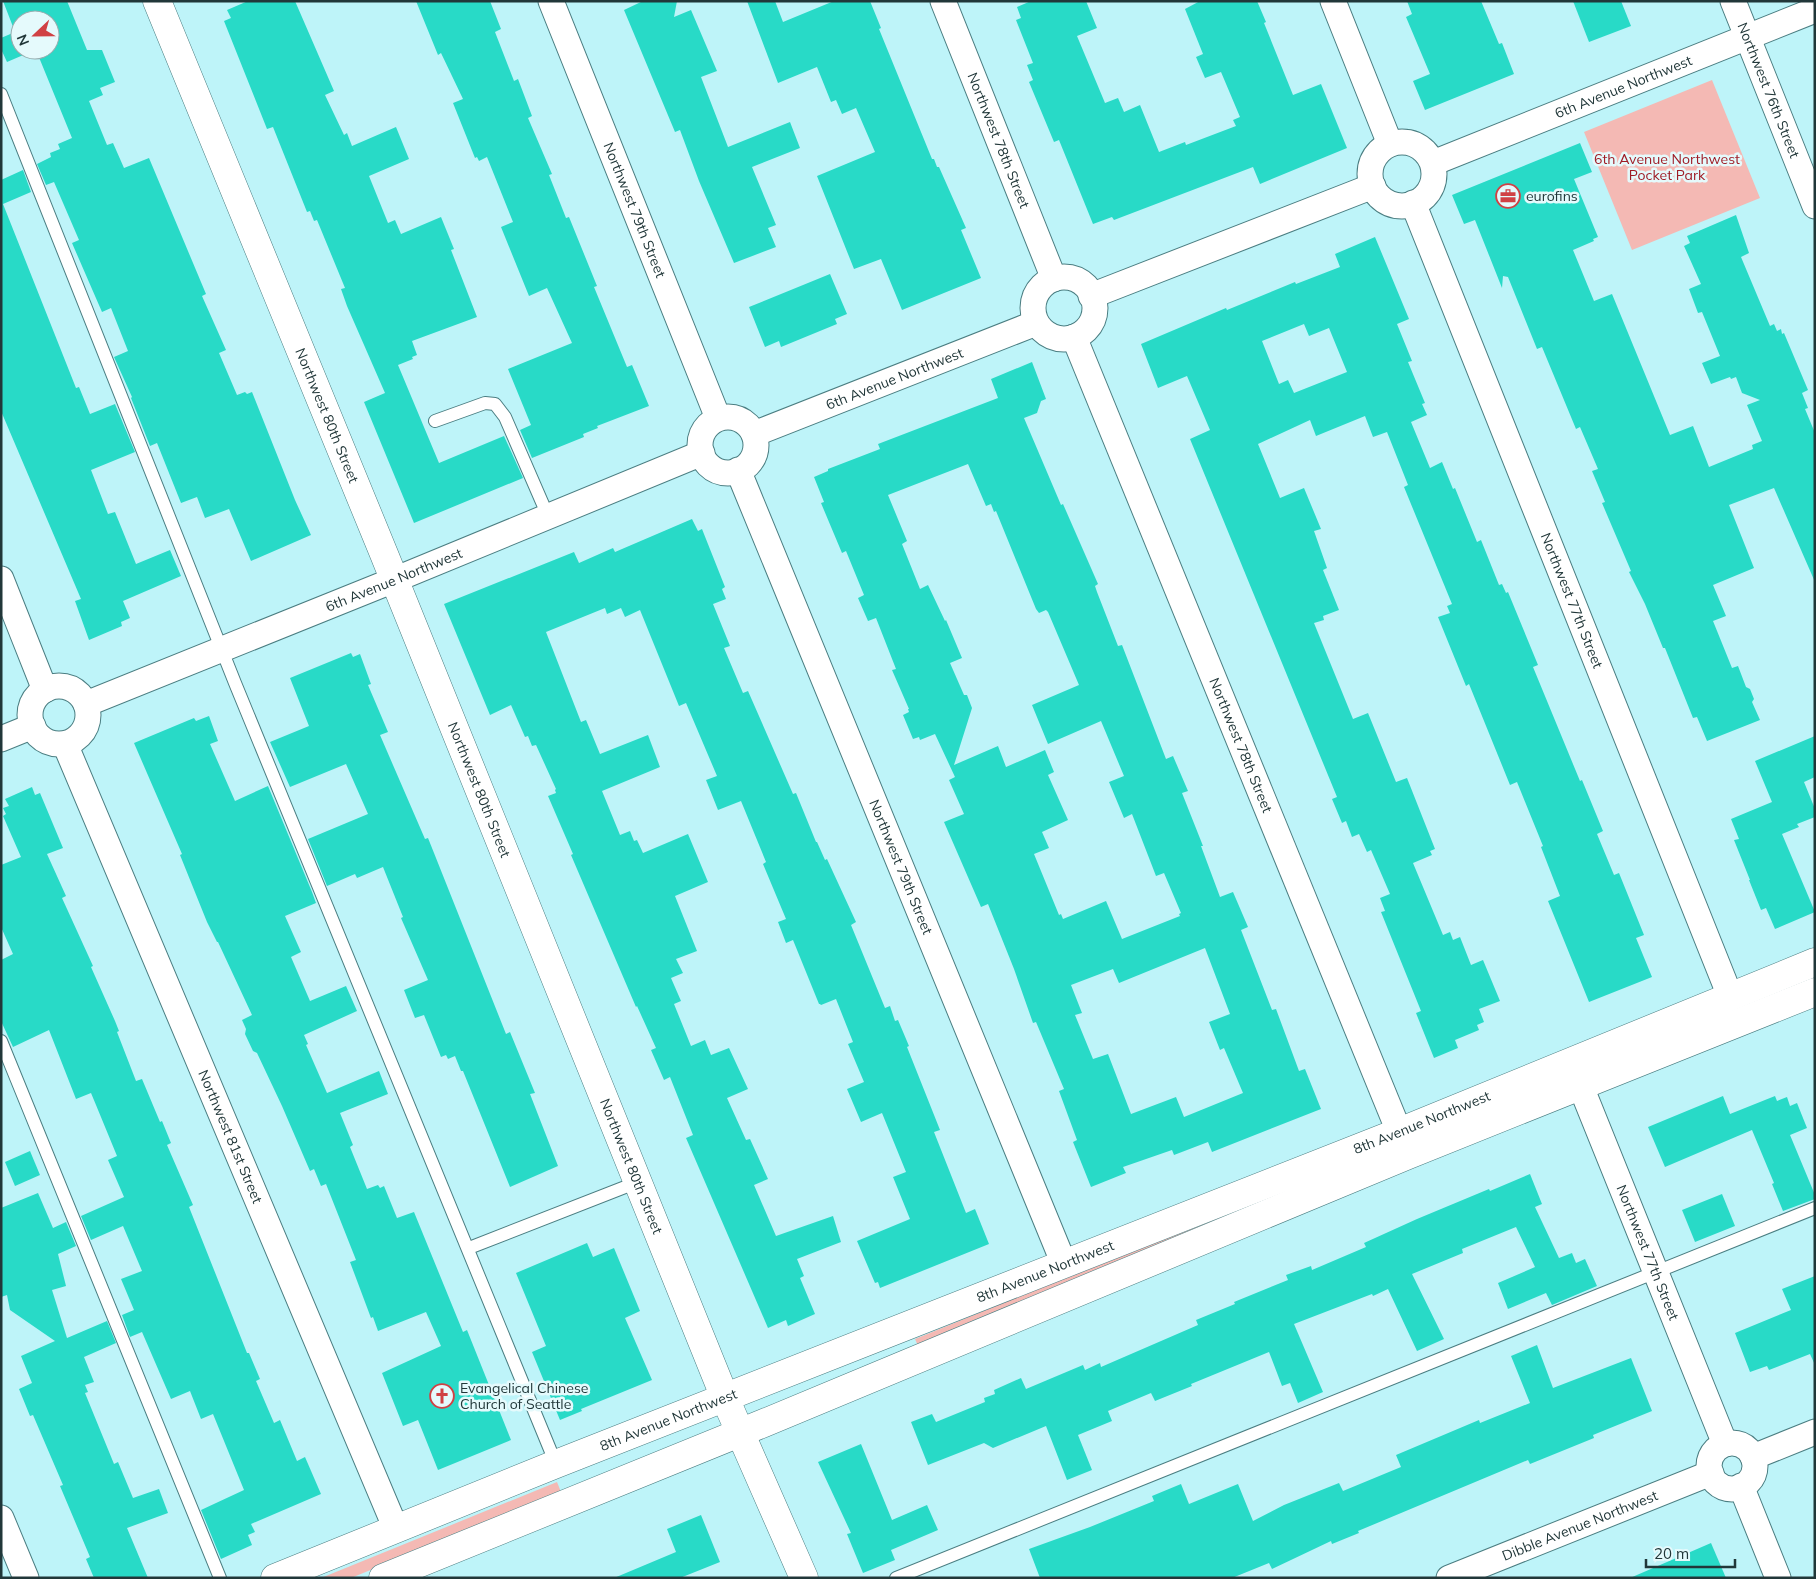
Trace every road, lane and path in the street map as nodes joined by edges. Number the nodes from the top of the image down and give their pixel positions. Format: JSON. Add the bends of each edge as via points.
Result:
{"nodes":[{"id":1,"x":157,"y":1,"type":"edge"},
{"id":2,"x":551,"y":1,"type":"edge"},
{"id":3,"x":943,"y":1,"type":"edge"},
{"id":4,"x":1332,"y":1,"type":"edge"},
{"id":5,"x":1733,"y":1,"type":"edge"},
{"id":6,"x":1815,"y":10,"type":"edge"},
{"id":7,"x":1748,"y":37,"type":"junction"},
{"id":8,"x":1,"y":94,"type":"edge"},
{"id":9,"x":1390,"y":144,"type":"junction"},
{"id":10,"x":1433,"y":164,"type":"junction"},
{"id":11,"x":1373,"y":186,"type":"junction"},
{"id":12,"x":1413,"y":203,"type":"junction"},
{"id":13,"x":1815,"y":206,"type":"edge"},
{"id":14,"x":1054,"y":279,"type":"junction"},
{"id":15,"x":1091,"y":296,"type":"junction"},
{"id":16,"x":1036,"y":322,"type":"junction"},
{"id":17,"x":1074,"y":336,"type":"junction"},
{"id":18,"x":718,"y":418,"type":"junction"},
{"id":19,"x":435,"y":421,"type":"dead end"},
{"id":20,"x":754,"y":434,"type":"junction"},
{"id":21,"x":702,"y":453,"type":"junction"},
{"id":22,"x":738,"y":470,"type":"junction"},
{"id":23,"x":548,"y":516,"type":"junction"},
{"id":24,"x":1,"y":579,"type":"edge"},
{"id":25,"x":394,"y":580,"type":"junction"},
{"id":26,"x":222,"y":650,"type":"junction"},
{"id":27,"x":45,"y":690,"type":"junction"},
{"id":28,"x":86,"y":704,"type":"junction"},
{"id":29,"x":33,"y":726,"type":"junction"},
{"id":30,"x":1,"y":739,"type":"edge"},
{"id":31,"x":65,"y":744,"type":"junction"},
{"id":32,"x":1815,"y":962,"type":"edge"},
{"id":33,"x":1815,"y":992,"type":"edge"},
{"id":34,"x":1730,"y":996,"type":"junction"},
{"id":35,"x":1,"y":1041,"type":"edge"},
{"id":36,"x":1571,"y":1060,"type":"junction"},
{"id":37,"x":1580,"y":1085,"type":"junction"},
{"id":38,"x":1403,"y":1143,"type":"junction"},
{"id":39,"x":638,"y":1182,"type":"junction"},
{"id":40,"x":1815,"y":1208,"type":"edge"},
{"id":41,"x":469,"y":1248,"type":"junction"},
{"id":42,"x":1064,"y":1264,"type":"junction"},
{"id":43,"x":1655,"y":1272,"type":"junction"},
{"id":44,"x":725,"y":1398,"type":"junction"},
{"id":45,"x":1815,"y":1432,"type":"edge"},
{"id":46,"x":740,"y":1433,"type":"junction"},
{"id":47,"x":1725,"y":1444,"type":"junction"},
{"id":48,"x":1753,"y":1457,"type":"junction"},
{"id":49,"x":556,"y":1464,"type":"junction"},
{"id":50,"x":1711,"y":1473,"type":"junction"},
{"id":51,"x":1741,"y":1486,"type":"junction"},
{"id":52,"x":1,"y":1518,"type":"edge"},
{"id":53,"x":396,"y":1529,"type":"junction"},
{"id":54,"x":26,"y":1578,"type":"edge"},
{"id":55,"x":220,"y":1578,"type":"edge"},
{"id":56,"x":275,"y":1578,"type":"edge"},
{"id":57,"x":383,"y":1578,"type":"edge"},
{"id":58,"x":804,"y":1578,"type":"edge"},
{"id":59,"x":896,"y":1578,"type":"edge"},
{"id":60,"x":1449,"y":1578,"type":"edge"},
{"id":61,"x":1778,"y":1578,"type":"edge"}],
"edges":[{"from":1,"to":25,"type":"main road","name":"Northwest 80th Street"},
{"from":2,"to":18,"type":"street","name":"Northwest 79th Street"},
{"from":3,"to":14,"type":"street","name":"Northwest 78th Street"},
{"from":4,"to":9,"type":"street"},
{"from":5,"to":7,"type":"street","name":"Northwest 76th Street"},
{"from":6,"to":7,"type":"street","name":"6th Avenue Northwest"},
{"from":7,"to":10,"type":"street","name":"6th Avenue Northwest"},
{"from":7,"to":13,"type":"street","name":"Northwest 76th Street"},
{"from":8,"to":26,"type":"lane"},
{"from":9,"to":10,"type":"street","via":[[1406,142],[1416,145]]},
{"from":9,"to":11,"type":"street","via":[[1373,160],[1370,169]]},
{"from":10,"to":12,"type":"street","via":[[1428,192]]},
{"from":11,"to":12,"type":"street","via":[[1380,197],[1389,202],[1399,205]]},
{"from":11,"to":15,"type":"street"},
{"from":12,"to":34,"type":"street","name":"Northwest 77th Street"},
{"from":14,"to":15,"type":"street","via":[[1074,279]]},
{"from":14,"to":16,"type":"street","via":[[1037,292],[1033,302]]},
{"from":15,"to":17,"type":"street","via":[[1095,310],[1088,328]]},
{"from":16,"to":17,"type":"street","via":[[1052,337]]},
{"from":16,"to":20,"type":"street","name":"6th Avenue Northwest"},
{"from":17,"to":38,"type":"street","name":"Northwest 78th Street"},
{"from":18,"to":20,"type":"street","via":[[737,418],[745,422]]},
{"from":18,"to":21,"type":"street","via":[[704,430]]},
{"from":19,"to":23,"type":"lane","via":[[485,403],[495,404],[506,417]]},
{"from":20,"to":22,"type":"street","via":[[754,455]]},
{"from":21,"to":22,"type":"street","via":[[717,471]]},
{"from":21,"to":23,"type":"street","name":"6th Avenue Northwest"},
{"from":22,"to":42,"type":"street","name":"Northwest 79th Street"},
{"from":23,"to":25,"type":"street","name":"6th Avenue Northwest"},
{"from":24,"to":27,"type":"street"},
{"from":25,"to":26,"type":"street","name":"6th Avenue Northwest"},
{"from":25,"to":39,"type":"main road","name":"Northwest 80th Street"},
{"from":26,"to":28,"type":"street","name":"6th Avenue Northwest"},
{"from":26,"to":41,"type":"lane"},
{"from":27,"to":28,"type":"street","via":[[61,686],[71,688]]},
{"from":27,"to":29,"type":"street","via":[[32,707],[30,718]]},
{"from":28,"to":31,"type":"street","via":[[86,727],[81,735]]},
{"from":29,"to":30,"type":"street"},
{"from":29,"to":31,"type":"street","via":[[45,740]]},
{"from":31,"to":53,"type":"street","name":"Northwest 81st Street"},
{"from":32,"to":34,"type":"main road","name":"8th Avenue Northwest"},
{"from":33,"to":37,"type":"main road","name":"8th Avenue Northwest"},
{"from":34,"to":36,"type":"main road","name":"8th Avenue Northwest"},
{"from":35,"to":55,"type":"lane"},
{"from":36,"to":37,"type":"street","name":"Northwest 77th Street"},
{"from":36,"to":38,"type":"main road","name":"8th Avenue Northwest"},
{"from":37,"to":38,"type":"main road","name":"8th Avenue Northwest"},
{"from":37,"to":43,"type":"street","name":"Northwest 77th Street"},
{"from":38,"to":42,"type":"main road","name":"8th Avenue Northwest"},
{"from":38,"to":46,"type":"main road","name":"8th Avenue Northwest"},
{"from":39,"to":41,"type":"lane"},
{"from":39,"to":44,"type":"main road","name":"Northwest 80th Street"},
{"from":40,"to":43,"type":"lane"},
{"from":41,"to":49,"type":"lane"},
{"from":42,"to":44,"type":"main road","name":"8th Avenue Northwest"},
{"from":43,"to":47,"type":"street","name":"Northwest 77th Street"},
{"from":43,"to":59,"type":"lane"},
{"from":44,"to":46,"type":"main road","name":"Northwest 80th Street"},
{"from":44,"to":49,"type":"main road","name":"8th Avenue Northwest"},
{"from":45,"to":48,"type":"street"},
{"from":46,"to":57,"type":"main road","name":"8th Avenue Northwest"},
{"from":46,"to":58,"type":"main road","name":"Northwest 80th Street"},
{"from":47,"to":48,"type":"street","via":[[1736,1443]]},
{"from":47,"to":50,"type":"street","via":[[1712,1456]]},
{"from":48,"to":51,"type":"street","via":[[1754,1472],[1751,1479]]},
{"from":49,"to":53,"type":"main road","name":"8th Avenue Northwest"},
{"from":50,"to":51,"type":"street","via":[[1723,1486]]},
{"from":50,"to":60,"type":"street","name":"Dibble Avenue Northwest"},
{"from":51,"to":61,"type":"street"},
{"from":52,"to":54,"type":"street"},
{"from":53,"to":56,"type":"main road","name":"8th Avenue Northwest"}]}
